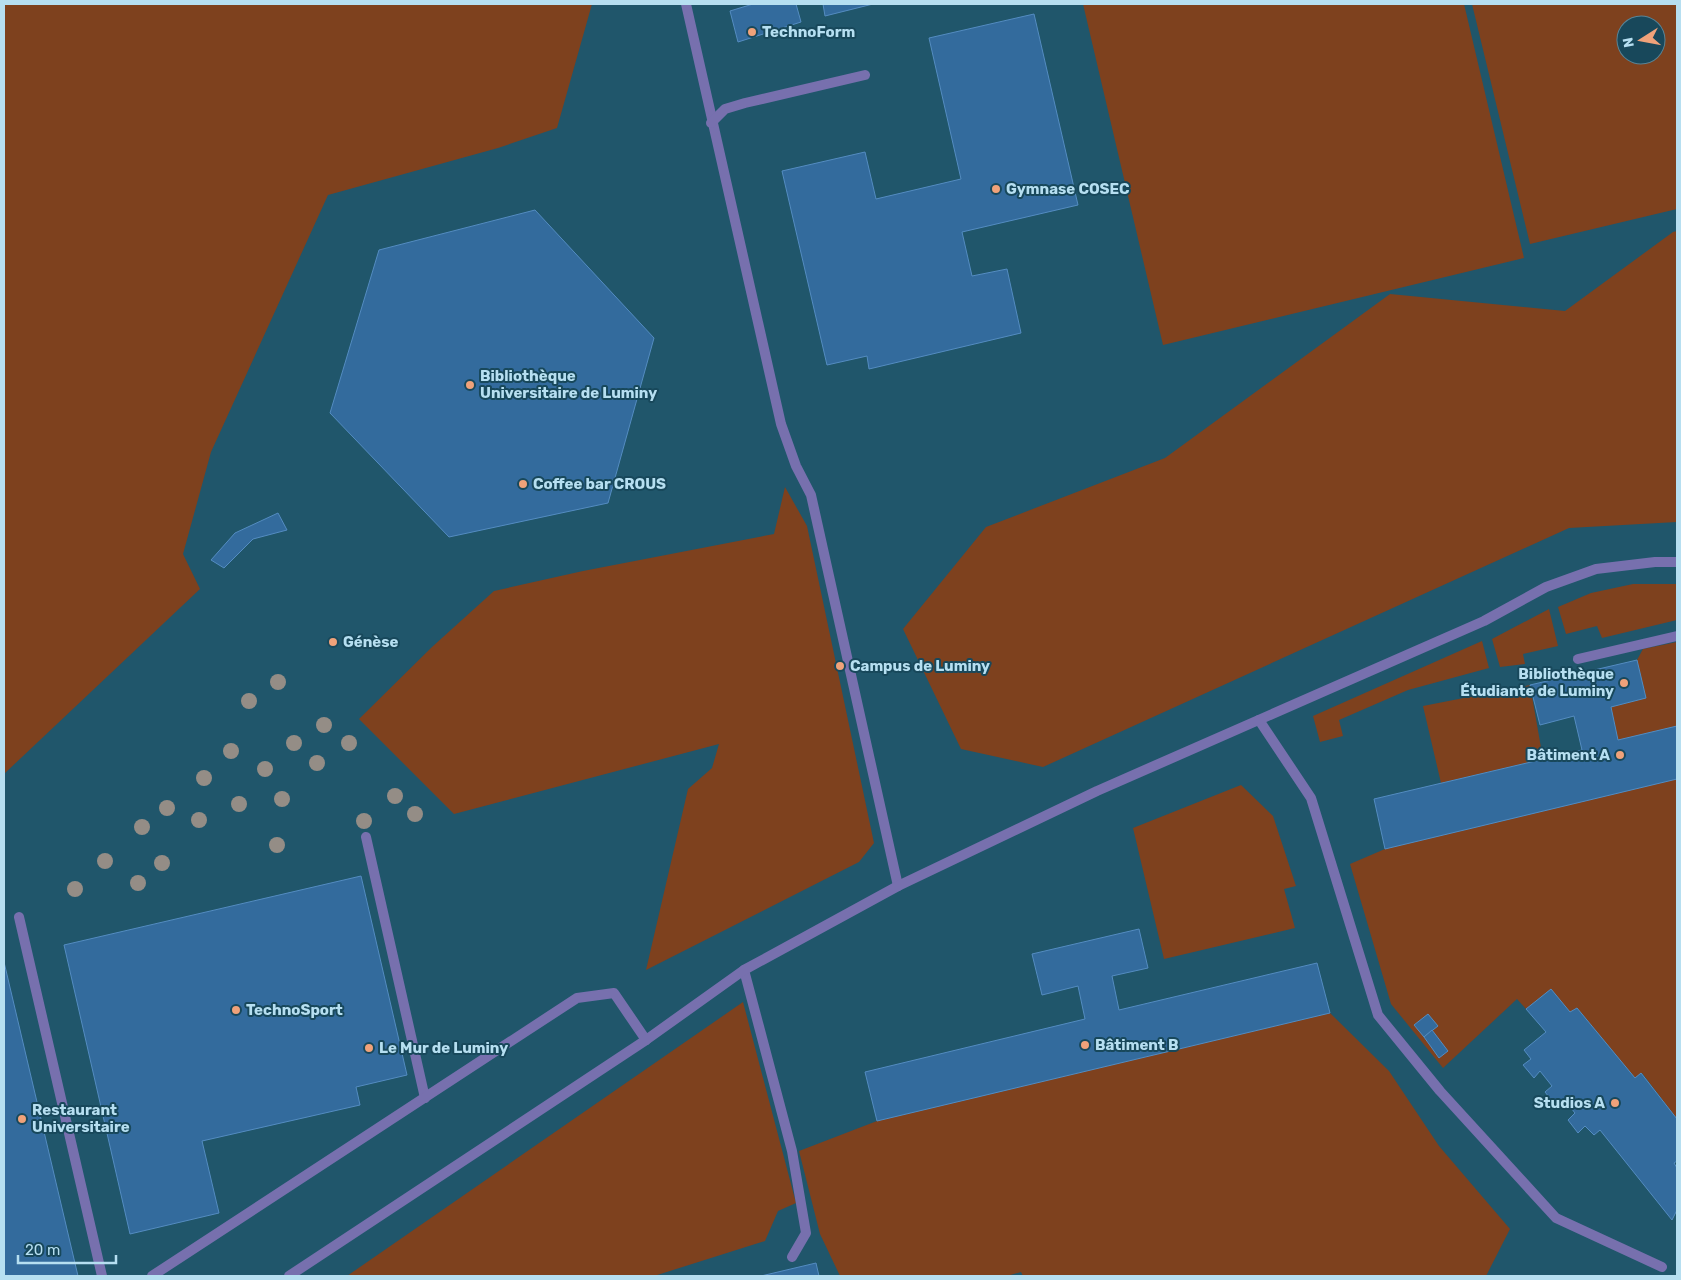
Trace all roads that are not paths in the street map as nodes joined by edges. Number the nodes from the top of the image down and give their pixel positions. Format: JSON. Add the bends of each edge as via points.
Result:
{"nodes":[{"id":1,"x":686,"y":4,"type":"edge"},
{"id":2,"x":865,"y":75,"type":"dead end"},
{"id":3,"x":711,"y":123,"type":"junction"},
{"id":4,"x":1677,"y":562,"type":"edge"},
{"id":5,"x":1677,"y":636,"type":"edge"},
{"id":6,"x":1578,"y":659,"type":"dead end"},
{"id":7,"x":1259,"y":720,"type":"junction"},
{"id":8,"x":366,"y":837,"type":"dead end"},
{"id":9,"x":898,"y":886,"type":"junction"},
{"id":10,"x":19,"y":917,"type":"dead end"},
{"id":11,"x":744,"y":970,"type":"junction"},
{"id":12,"x":646,"y":1040,"type":"junction"},
{"id":13,"x":426,"y":1098,"type":"junction"},
{"id":14,"x":792,"y":1257,"type":"dead end"},
{"id":15,"x":1662,"y":1267,"type":"dead end"},
{"id":16,"x":102,"y":1276,"type":"edge"},
{"id":17,"x":152,"y":1276,"type":"edge"},
{"id":18,"x":291,"y":1276,"type":"edge"}],
"edges":[{"from":1,"to":3,"type":"street"},
{"from":2,"to":3,"type":"street","via":[[745,103],[725,110]]},
{"from":3,"to":9,"type":"street","via":[[780,424],[811,495]]},
{"from":4,"to":7,"type":"street","via":[[1596,569],[1546,587],[1484,621]]},
{"from":5,"to":6,"type":"street"},
{"from":7,"to":9,"type":"street","via":[[1097,790]]},
{"from":7,"to":15,"type":"street","via":[[1311,798],[1378,1015],[1440,1091],[1556,1218]]},
{"from":8,"to":13,"type":"street"},
{"from":9,"to":11,"type":"street"},
{"from":10,"to":16,"type":"street"},
{"from":11,"to":12,"type":"street"},
{"from":11,"to":14,"type":"street","via":[[792,1151],[806,1233]]},
{"from":12,"to":13,"type":"street","via":[[614,993],[577,998]]},
{"from":12,"to":18,"type":"street"},
{"from":13,"to":17,"type":"street"}]}
